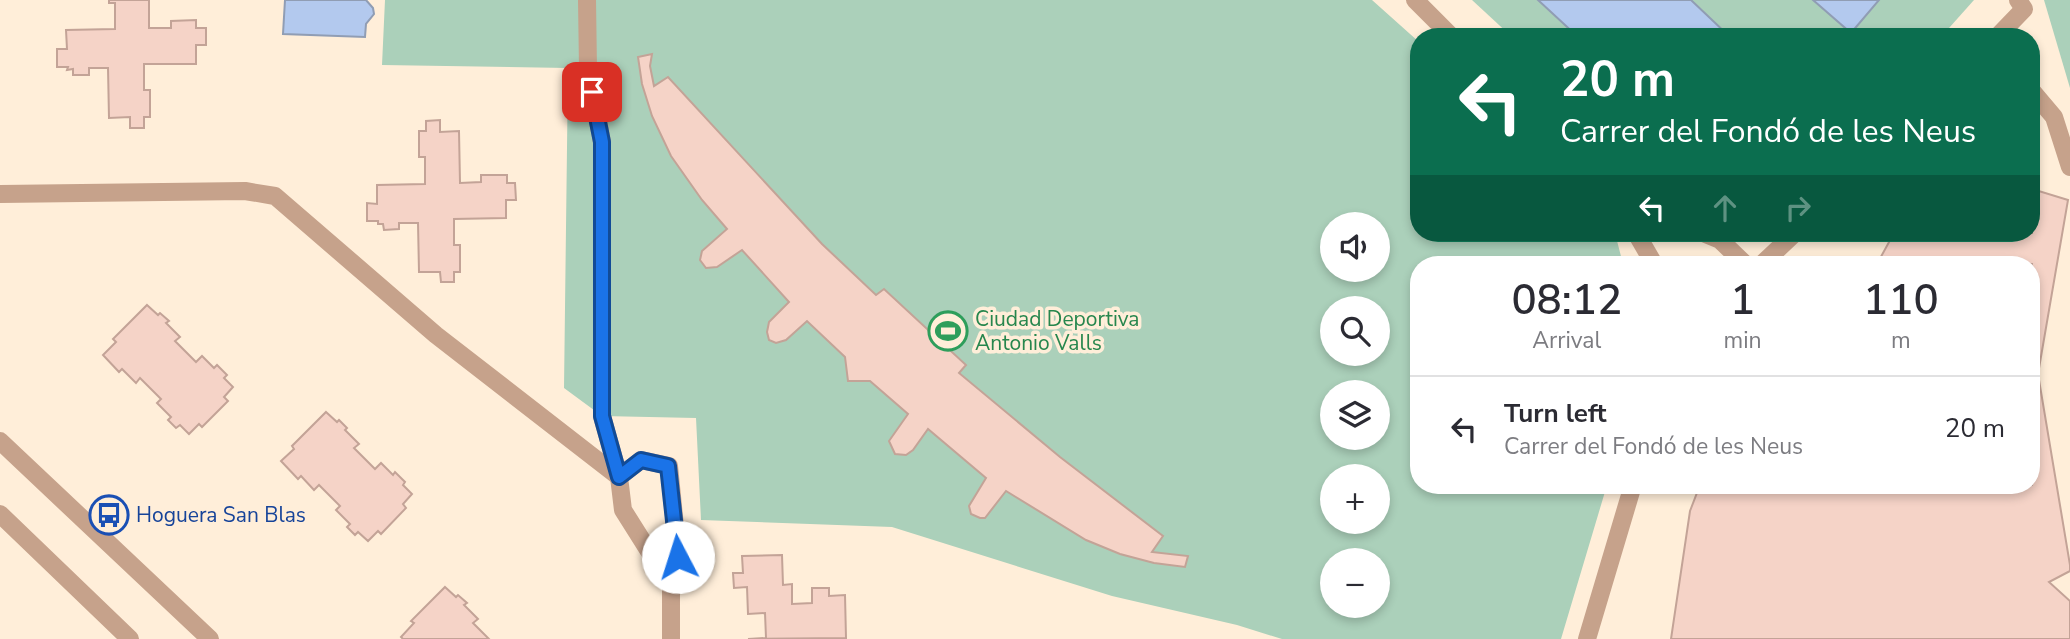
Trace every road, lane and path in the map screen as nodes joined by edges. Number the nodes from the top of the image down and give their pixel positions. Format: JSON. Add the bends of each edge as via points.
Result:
{"nodes":[{"id":1,"x":587,"y":0,"type":"edge"},
{"id":2,"x":1415,"y":0,"type":"edge"},
{"id":3,"x":2021,"y":4,"type":"edge"},
{"id":4,"x":1443,"y":28,"type":"edge"},
{"id":5,"x":2004,"y":28,"type":"edge"},
{"id":6,"x":2040,"y":100,"type":"edge"},
{"id":7,"x":2070,"y":167,"type":"edge"},
{"id":8,"x":0,"y":194,"type":"edge"},
{"id":9,"x":1722,"y":242,"type":"edge"},
{"id":10,"x":1785,"y":242,"type":"edge"},
{"id":11,"x":1737,"y":256,"type":"edge"},
{"id":12,"x":1771,"y":256,"type":"edge"},
{"id":13,"x":0,"y":441,"type":"edge"},
{"id":14,"x":619,"y":477,"type":"junction"},
{"id":15,"x":1630,"y":494,"type":"edge"},
{"id":16,"x":0,"y":514,"type":"edge"},
{"id":17,"x":671,"y":581,"type":"junction"},
{"id":18,"x":130,"y":639,"type":"edge"},
{"id":19,"x":210,"y":639,"type":"edge"},
{"id":20,"x":671,"y":639,"type":"edge"},
{"id":21,"x":1587,"y":639,"type":"edge"}],
"edges":[{"from":1,"to":14,"type":"street","via":[[587,68],[602,142],[602,416]]},
{"from":2,"to":4,"type":"street"},
{"from":3,"to":5,"type":"street"},
{"from":6,"to":7,"type":"street","via":[[2054,117]]},
{"from":8,"to":14,"type":"street","via":[[245,191],[275,196],[436,335]]},
{"from":9,"to":11,"type":"street"},
{"from":10,"to":12,"type":"street"},
{"from":13,"to":19,"type":"street"},
{"from":14,"to":17,"type":"street","via":[[623,510]]},
{"from":14,"to":17,"type":"street","via":[[641,460],[668,466],[678,557]]},
{"from":15,"to":21,"type":"street"},
{"from":16,"to":18,"type":"street"},
{"from":17,"to":20,"type":"street"}]}
